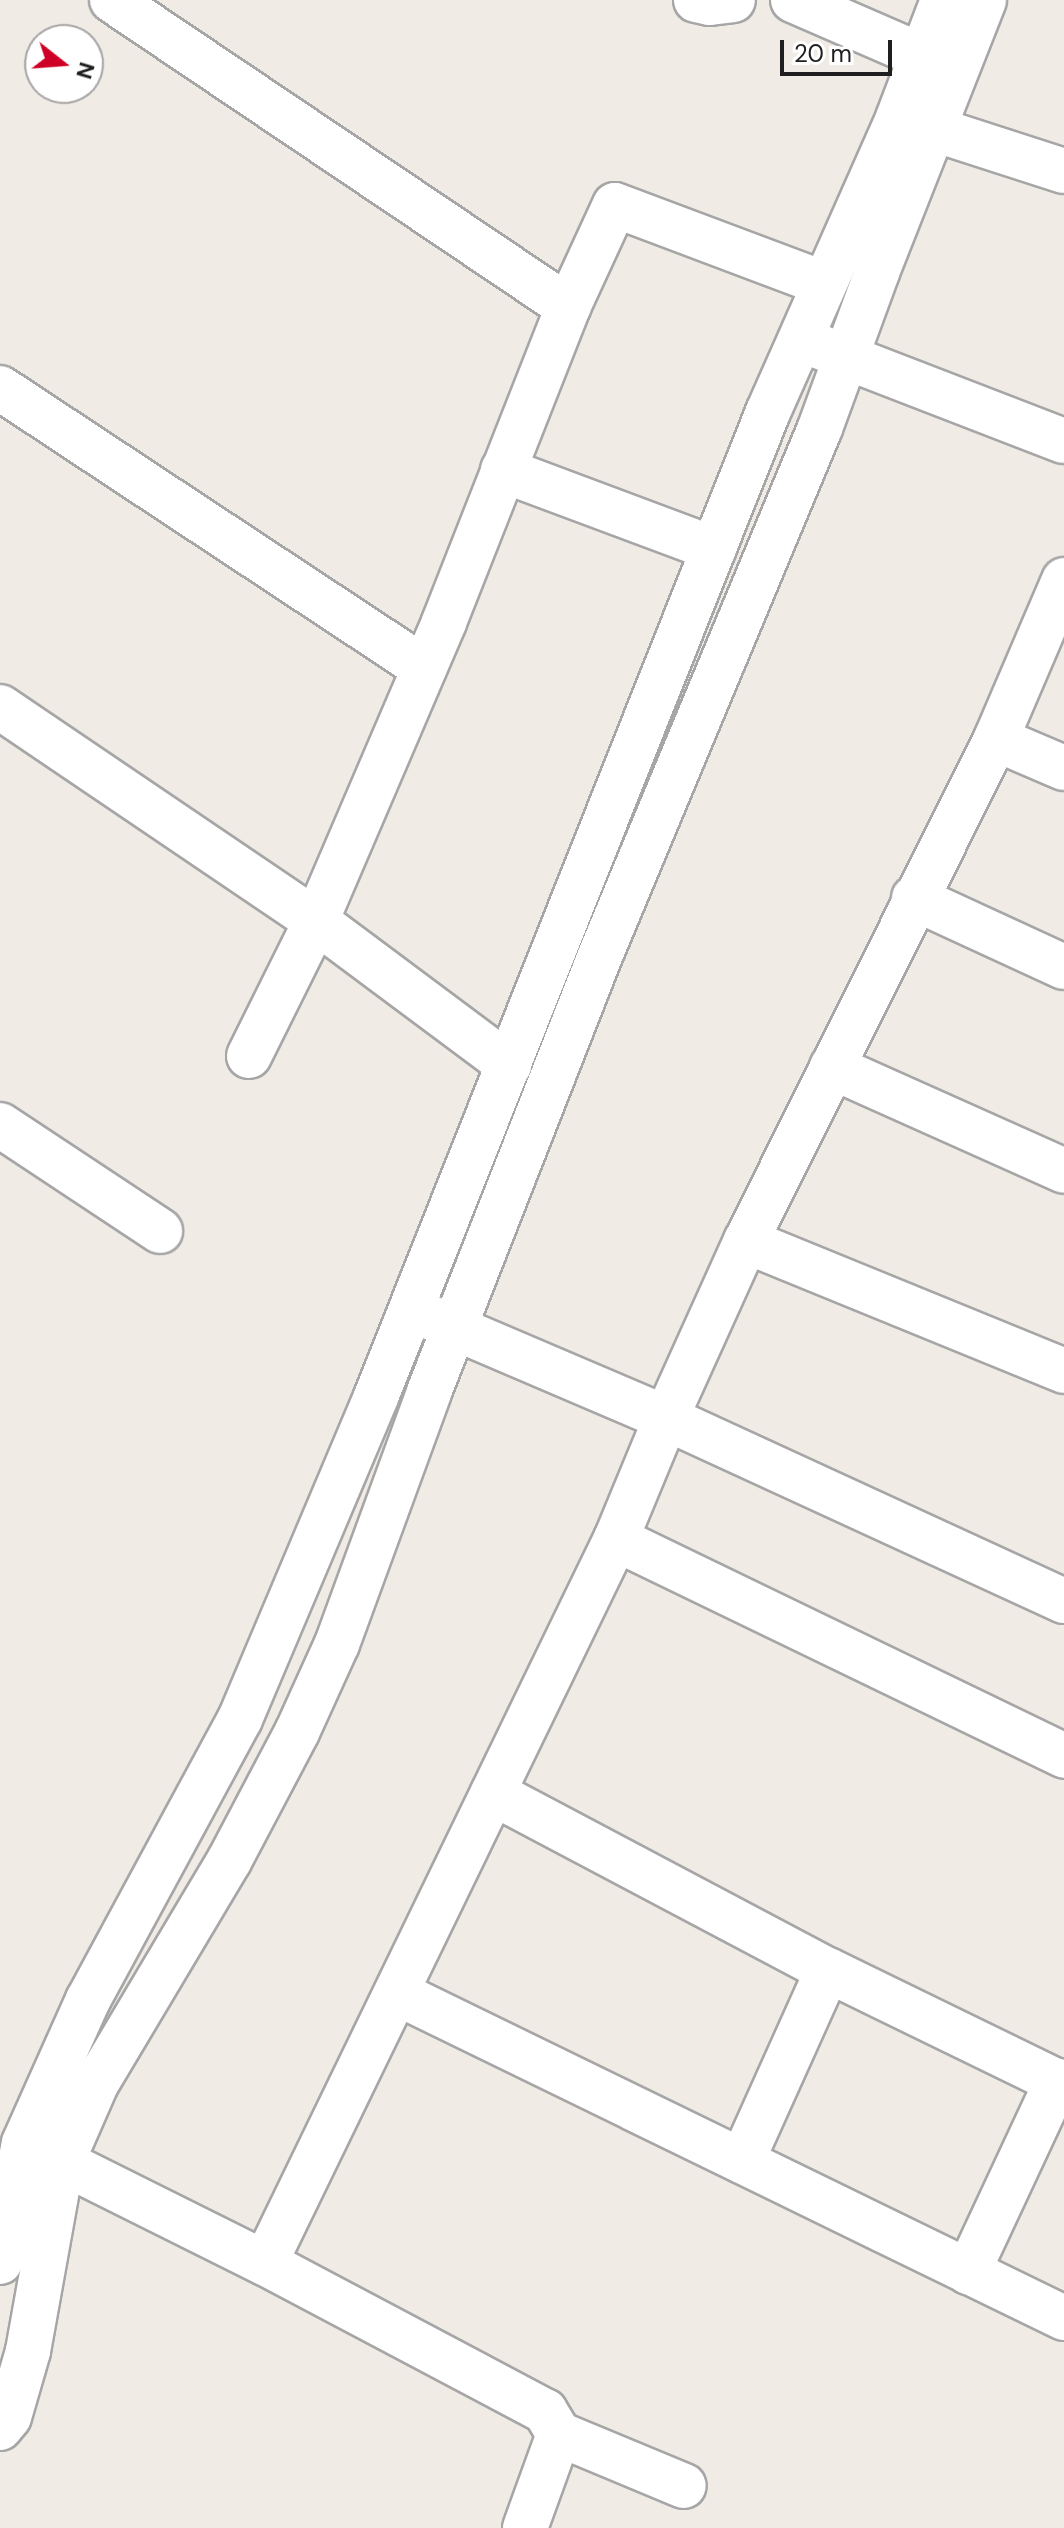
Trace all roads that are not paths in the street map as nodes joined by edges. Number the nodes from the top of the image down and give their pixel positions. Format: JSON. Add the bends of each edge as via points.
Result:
{"nodes":[{"id":1,"x":112,"y":0,"type":"edge"},
{"id":2,"x":696,"y":0,"type":"edge"},
{"id":3,"x":733,"y":0,"type":"edge"},
{"id":4,"x":793,"y":0,"type":"edge"},
{"id":5,"x":943,"y":0,"type":"edge"},
{"id":6,"x":984,"y":0,"type":"edge"},
{"id":7,"x":924,"y":57,"type":"junction"},
{"id":8,"x":916,"y":124,"type":"junction"},
{"id":9,"x":1064,"y":171,"type":"edge"},
{"id":10,"x":823,"y":283,"type":"junction"},
{"id":11,"x":568,"y":307,"type":"junction"},
{"id":12,"x":803,"y":340,"type":"junction"},
{"id":13,"x":846,"y":357,"type":"junction"},
{"id":14,"x":0,"y":388,"type":"edge"},
{"id":15,"x":1064,"y":441,"type":"edge"},
{"id":16,"x":503,"y":470,"type":"junction"},
{"id":17,"x":714,"y":549,"type":"junction"},
{"id":18,"x":1064,"y":580,"type":"edge"},
{"id":19,"x":424,"y":668,"type":"junction"},
{"id":20,"x":0,"y":707,"type":"edge"},
{"id":21,"x":996,"y":739,"type":"junction"},
{"id":22,"x":1064,"y":768,"type":"edge"},
{"id":23,"x":914,"y":898,"type":"junction"},
{"id":24,"x":316,"y":921,"type":"junction"},
{"id":25,"x":1064,"y":967,"type":"edge"},
{"id":26,"x":249,"y":1056,"type":"dead end"},
{"id":27,"x":509,"y":1065,"type":"junction"},
{"id":28,"x":832,"y":1067,"type":"junction"},
{"id":29,"x":0,"y":1125,"type":"edge"},
{"id":30,"x":1064,"y":1171,"type":"edge"},
{"id":31,"x":160,"y":1231,"type":"dead end"},
{"id":32,"x":746,"y":1241,"type":"junction"},
{"id":33,"x":411,"y":1310,"type":"junction"},
{"id":34,"x":455,"y":1327,"type":"junction"},
{"id":35,"x":1064,"y":1371,"type":"edge"},
{"id":36,"x":666,"y":1418,"type":"junction"},
{"id":37,"x":616,"y":1539,"type":"junction"},
{"id":38,"x":1064,"y":1601,"type":"edge"},
{"id":39,"x":1064,"y":1756,"type":"edge"},
{"id":40,"x":493,"y":1793,"type":"junction"},
{"id":41,"x":828,"y":1970,"type":"junction"},
{"id":42,"x":397,"y":1993,"type":"junction"},
{"id":43,"x":1060,"y":2083,"type":"edge"},
{"id":44,"x":28,"y":2144,"type":"edge"},
{"id":45,"x":742,"y":2161,"type":"junction"},
{"id":46,"x":0,"y":2262,"type":"edge"},
{"id":47,"x":265,"y":2263,"type":"junction"},
{"id":48,"x":968,"y":2272,"type":"junction"},
{"id":49,"x":1064,"y":2318,"type":"edge"},
{"id":50,"x":0,"y":2428,"type":"edge"},
{"id":51,"x":559,"y":2434,"type":"junction"},
{"id":52,"x":684,"y":2486,"type":"dead end"},
{"id":53,"x":525,"y":2528,"type":"edge"}],
"edges":[{"from":1,"to":11,"type":"street"},
{"from":2,"to":3,"type":"street"},
{"from":4,"to":7,"type":"street"},
{"from":5,"to":7,"type":"street"},
{"from":6,"to":8,"type":"street"},
{"from":7,"to":8,"type":"street"},
{"from":8,"to":9,"type":"street"},
{"from":8,"to":10,"type":"street"},
{"from":8,"to":13,"type":"street"},
{"from":10,"to":11,"type":"street","via":[[615,205]]},
{"from":10,"to":12,"type":"street"},
{"from":11,"to":16,"type":"street"},
{"from":12,"to":13,"type":"street"},
{"from":12,"to":17,"type":"street"},
{"from":13,"to":15,"type":"street"},
{"from":13,"to":34,"type":"street","via":[[602,951]]},
{"from":14,"to":19,"type":"street"},
{"from":16,"to":17,"type":"street"},
{"from":16,"to":19,"type":"street"},
{"from":17,"to":27,"type":"street"},
{"from":18,"to":21,"type":"street"},
{"from":19,"to":24,"type":"street"},
{"from":20,"to":24,"type":"street"},
{"from":21,"to":22,"type":"street"},
{"from":21,"to":23,"type":"street"},
{"from":23,"to":25,"type":"street"},
{"from":23,"to":28,"type":"street"},
{"from":24,"to":26,"type":"street"},
{"from":24,"to":27,"type":"street"},
{"from":27,"to":33,"type":"street"},
{"from":28,"to":30,"type":"street"},
{"from":28,"to":32,"type":"street"},
{"from":29,"to":31,"type":"street"},
{"from":32,"to":35,"type":"street"},
{"from":32,"to":36,"type":"street"},
{"from":33,"to":34,"type":"street"},
{"from":33,"to":44,"type":"street","via":[[240,1719],[88,2000]]},
{"from":34,"to":36,"type":"street"},
{"from":34,"to":44,"type":"street","via":[[337,1644],[297,1732],[229,1861],[96,2084]]},
{"from":36,"to":37,"type":"street"},
{"from":36,"to":38,"type":"street"},
{"from":37,"to":39,"type":"street"},
{"from":37,"to":40,"type":"street"},
{"from":40,"to":41,"type":"street"},
{"from":40,"to":42,"type":"street"},
{"from":41,"to":43,"type":"street"},
{"from":41,"to":45,"type":"street"},
{"from":42,"to":45,"type":"street"},
{"from":42,"to":47,"type":"street"},
{"from":43,"to":48,"type":"street"},
{"from":44,"to":46,"type":"street"},
{"from":44,"to":47,"type":"street"},
{"from":44,"to":50,"type":"street","via":[[28,2351],[9,2417]]},
{"from":45,"to":48,"type":"street"},
{"from":47,"to":51,"type":"street","via":[[545,2411]]},
{"from":48,"to":49,"type":"street"},
{"from":51,"to":52,"type":"street"},
{"from":51,"to":53,"type":"street"}]}
